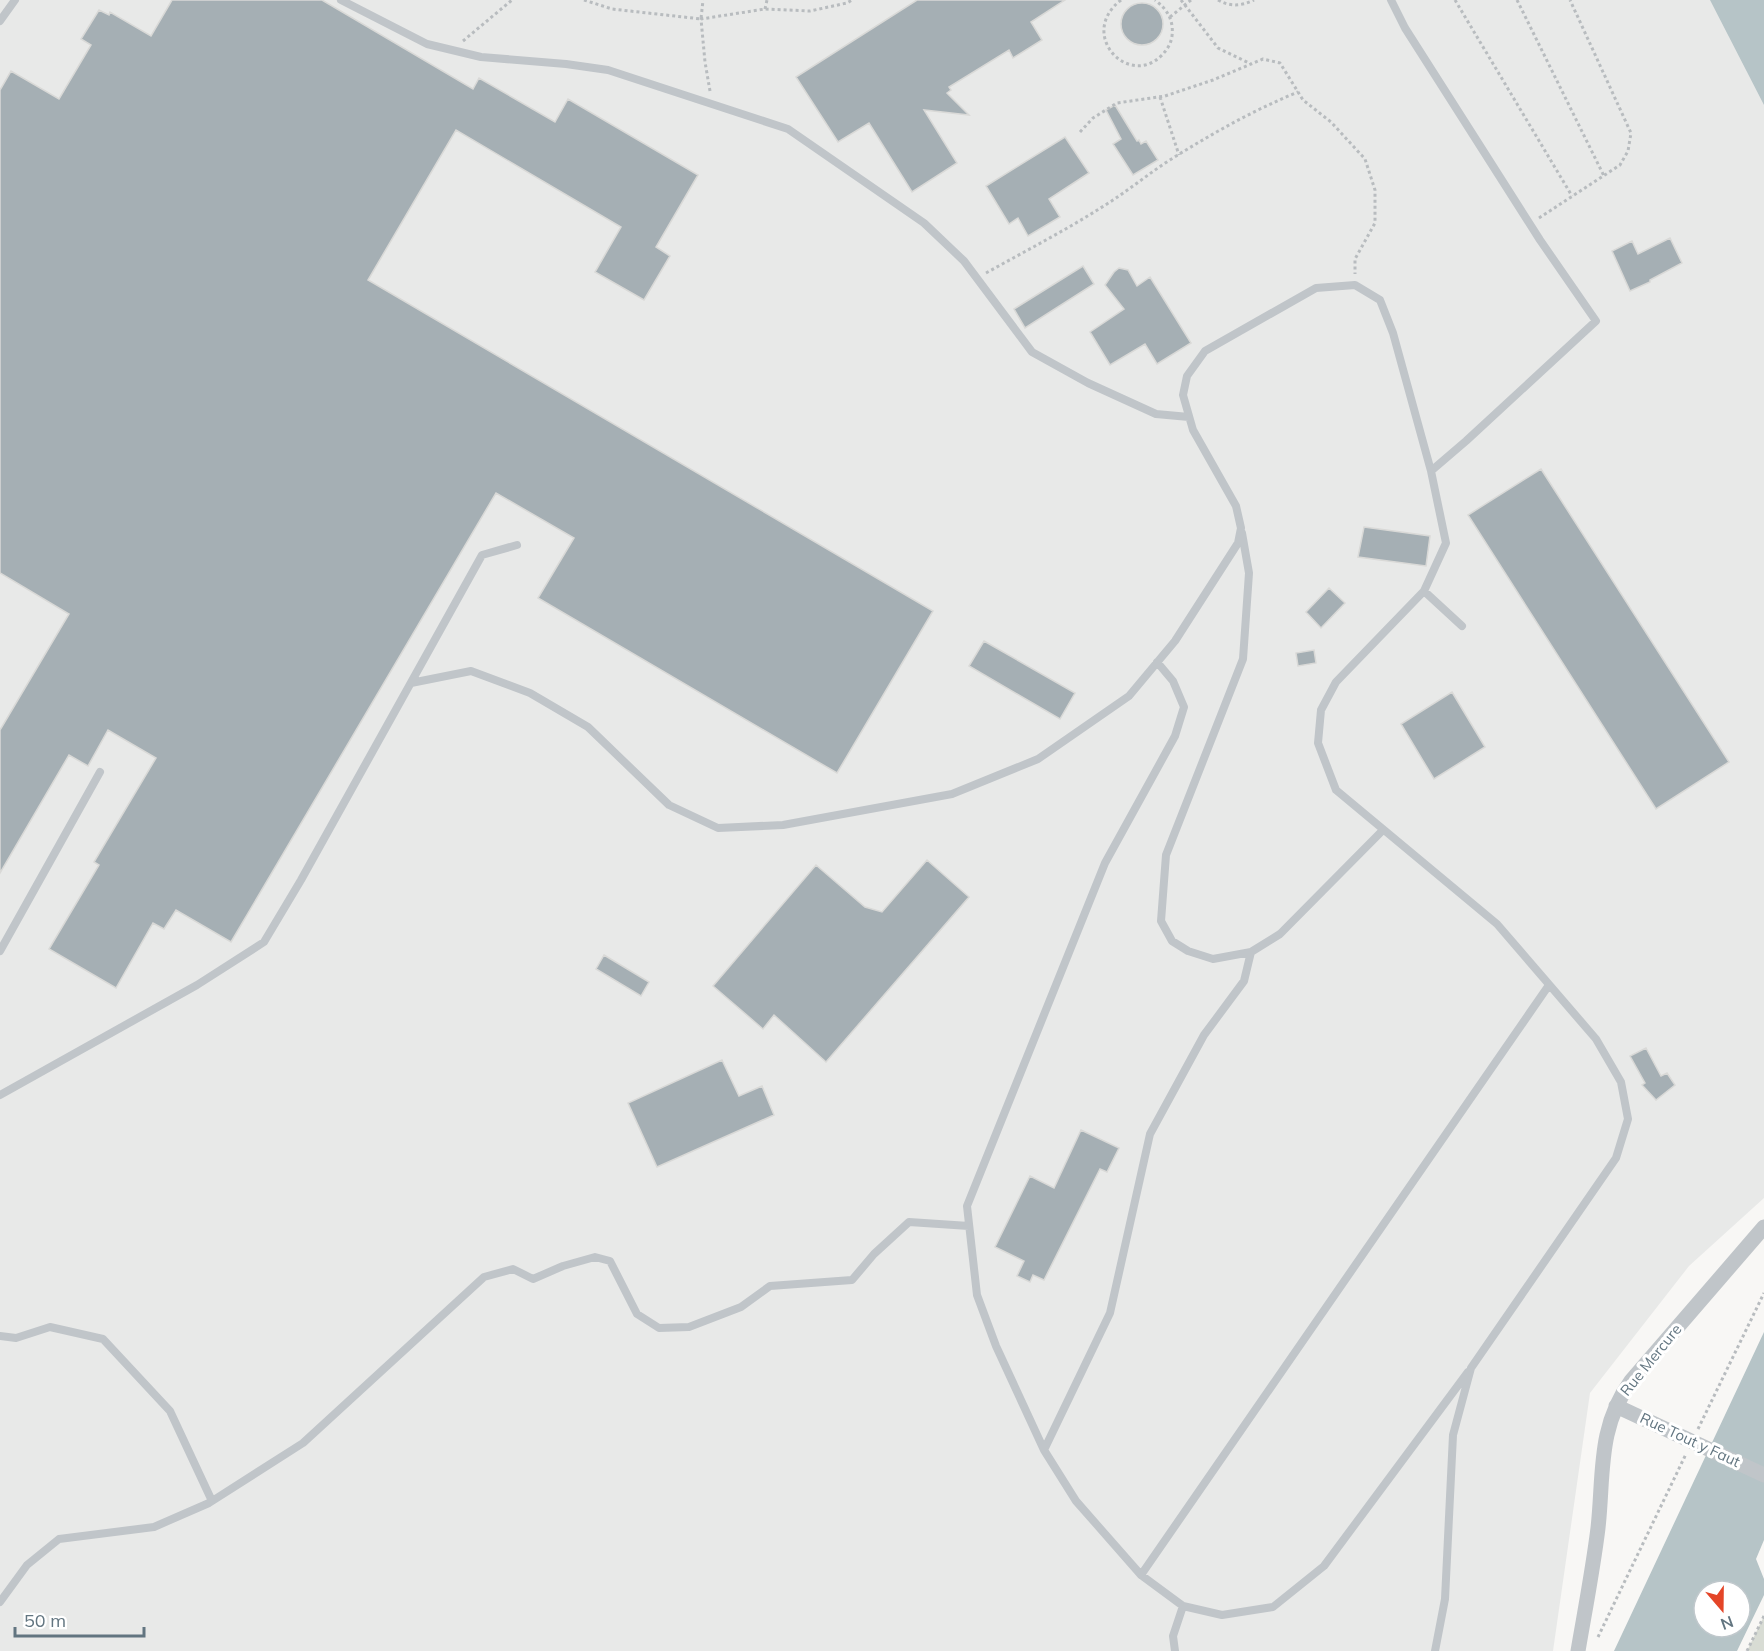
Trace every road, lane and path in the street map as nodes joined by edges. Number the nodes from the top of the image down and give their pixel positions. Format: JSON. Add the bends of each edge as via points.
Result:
{"nodes":[{"id":1,"x":15,"y":0,"type":"edge"},
{"id":2,"x":341,"y":0,"type":"edge"},
{"id":3,"x":512,"y":0,"type":"edge"},
{"id":4,"x":584,"y":0,"type":"edge"},
{"id":5,"x":703,"y":0,"type":"edge"},
{"id":6,"x":767,"y":0,"type":"edge"},
{"id":7,"x":852,"y":0,"type":"edge"},
{"id":8,"x":1121,"y":0,"type":"edge"},
{"id":9,"x":1155,"y":0,"type":"edge"},
{"id":10,"x":1181,"y":0,"type":"edge"},
{"id":11,"x":1191,"y":0,"type":"edge"},
{"id":12,"x":1218,"y":0,"type":"edge"},
{"id":13,"x":1254,"y":0,"type":"edge"},
{"id":14,"x":1391,"y":0,"type":"edge"},
{"id":15,"x":1455,"y":0,"type":"edge"},
{"id":16,"x":1517,"y":0,"type":"edge"},
{"id":17,"x":1570,"y":0,"type":"edge"},
{"id":18,"x":1184,"y":6,"type":"junction"},
{"id":19,"x":765,"y":9,"type":"junction"},
{"id":20,"x":1170,"y":17,"type":"junction"},
{"id":21,"x":701,"y":19,"type":"junction"},
{"id":22,"x":0,"y":21,"type":"edge"},
{"id":23,"x":453,"y":50,"type":"junction"},
{"id":24,"x":1251,"y":64,"type":"junction"},
{"id":25,"x":1298,"y":92,"type":"junction"},
{"id":26,"x":1160,"y":97,"type":"junction"},
{"id":27,"x":712,"y":103,"type":"junction"},
{"id":28,"x":1080,"y":132,"type":"dead end"},
{"id":29,"x":1179,"y":155,"type":"junction"},
{"id":30,"x":1604,"y":176,"type":"junction"},
{"id":31,"x":1572,"y":196,"type":"junction"},
{"id":32,"x":1530,"y":224,"type":"junction"},
{"id":33,"x":977,"y":278,"type":"junction"},
{"id":34,"x":1355,"y":285,"type":"junction"},
{"id":35,"x":1189,"y":417,"type":"junction"},
{"id":36,"x":1431,"y":471,"type":"junction"},
{"id":37,"x":1241,"y":528,"type":"junction"},
{"id":38,"x":517,"y":545,"type":"dead end"},
{"id":39,"x":1424,"y":591,"type":"junction"},
{"id":40,"x":1462,"y":626,"type":"dead end"},
{"id":41,"x":1157,"y":662,"type":"junction"},
{"id":42,"x":411,"y":683,"type":"junction"},
{"id":43,"x":100,"y":772,"type":"dead end"},
{"id":44,"x":1383,"y":830,"type":"junction"},
{"id":45,"x":0,"y":951,"type":"edge"},
{"id":46,"x":1251,"y":952,"type":"junction"},
{"id":47,"x":1549,"y":985,"type":"junction"},
{"id":48,"x":0,"y":1095,"type":"edge"},
{"id":49,"x":969,"y":1226,"type":"junction"},
{"id":50,"x":1764,"y":1227,"type":"edge"},
{"id":51,"x":1764,"y":1293,"type":"edge"},
{"id":52,"x":0,"y":1336,"type":"edge"},
{"id":53,"x":1471,"y":1368,"type":"junction"},
{"id":54,"x":1616,"y":1406,"type":"junction"},
{"id":55,"x":1698,"y":1430,"type":"dead end"},
{"id":56,"x":1044,"y":1450,"type":"junction"},
{"id":57,"x":1688,"y":1451,"type":"dead end"},
{"id":58,"x":1764,"y":1475,"type":"edge"},
{"id":59,"x":212,"y":1501,"type":"junction"},
{"id":60,"x":1141,"y":1575,"type":"junction"},
{"id":61,"x":0,"y":1602,"type":"edge"},
{"id":62,"x":1183,"y":1606,"type":"junction"},
{"id":63,"x":1764,"y":1616,"type":"edge"},
{"id":64,"x":1582,"y":1626,"type":"junction"},
{"id":65,"x":1596,"y":1640,"type":"dead end"},
{"id":66,"x":1175,"y":1651,"type":"edge"},
{"id":67,"x":1435,"y":1651,"type":"edge"},
{"id":68,"x":1570,"y":1651,"type":"edge"},
{"id":69,"x":1578,"y":1651,"type":"edge"},
{"id":70,"x":1747,"y":1651,"type":"edge"}],
"edges":[{"from":1,"to":22,"type":"lane"},
{"from":2,"to":23,"type":"lane","via":[[427,44]]},
{"from":3,"to":23,"type":"path"},
{"from":4,"to":21,"type":"path","via":[[612,9]]},
{"from":5,"to":21,"type":"path"},
{"from":6,"to":19,"type":"path"},
{"from":7,"to":19,"type":"path","via":[[810,11]]},
{"from":8,"to":20,"type":"path","via":[[1112,7],[1103,27],[1108,49],[1126,63],[1148,64],[1166,50],[1173,28]]},
{"from":9,"to":20,"type":"path"},
{"from":10,"to":18,"type":"path"},
{"from":11,"to":18,"type":"path"},
{"from":12,"to":13,"type":"path","via":[[1235,5]]},
{"from":14,"to":32,"type":"lane"},
{"from":15,"to":31,"type":"path"},
{"from":16,"to":30,"type":"path"},
{"from":17,"to":30,"type":"path","via":[[1631,133],[1628,151],[1620,165]]},
{"from":18,"to":20,"type":"path"},
{"from":18,"to":24,"type":"path","via":[[1218,48]]},
{"from":19,"to":21,"type":"path"},
{"from":21,"to":27,"type":"path"},
{"from":23,"to":27,"type":"lane","via":[[481,57],[608,70]]},
{"from":24,"to":25,"type":"path","via":[[1263,59],[1280,63]]},
{"from":24,"to":26,"type":"path"},
{"from":25,"to":29,"type":"path","via":[[1264,106]]},
{"from":25,"to":34,"type":"path","via":[[1365,159],[1375,190],[1375,223],[1355,259]]},
{"from":26,"to":28,"type":"path","via":[[1117,103]]},
{"from":26,"to":29,"type":"path"},
{"from":27,"to":33,"type":"lane","via":[[788,129],[924,223]]},
{"from":29,"to":33,"type":"path","via":[[1060,233]]},
{"from":30,"to":31,"type":"path"},
{"from":31,"to":32,"type":"path"},
{"from":32,"to":36,"type":"lane","via":[[1596,321]]},
{"from":33,"to":35,"type":"lane","via":[[1032,352],[1156,414]]},
{"from":34,"to":35,"type":"lane","via":[[1316,288],[1205,351],[1187,376],[1183,395]]},
{"from":34,"to":36,"type":"lane","via":[[1380,300],[1393,333]]},
{"from":35,"to":37,"type":"lane","via":[[1236,506]]},
{"from":36,"to":39,"type":"lane","via":[[1446,543]]},
{"from":37,"to":41,"type":"lane","via":[[1238,543],[1175,641]]},
{"from":37,"to":46,"type":"lane","via":[[1250,573],[1243,659],[1166,855],[1161,921],[1172,941],[1188,951],[1213,959]]},
{"from":38,"to":42,"type":"lane","via":[[482,555]]},
{"from":39,"to":40,"type":"lane"},
{"from":39,"to":44,"type":"lane","via":[[1336,682],[1321,710],[1318,743],[1336,790]]},
{"from":41,"to":42,"type":"lane","via":[[1129,696],[1038,759],[952,794],[783,825],[718,828],[669,805],[588,727],[530,693],[471,671]]},
{"from":41,"to":49,"type":"lane","via":[[1173,681],[1184,707],[1175,736],[1105,862],[967,1206]]},
{"from":42,"to":48,"type":"lane","via":[[264,942],[197,985]]},
{"from":43,"to":45,"type":"lane"},
{"from":44,"to":46,"type":"lane","via":[[1280,934]]},
{"from":44,"to":47,"type":"lane","via":[[1497,924]]},
{"from":46,"to":56,"type":"lane","via":[[1244,981],[1204,1035],[1150,1134],[1110,1313]]},
{"from":47,"to":53,"type":"lane","via":[[1596,1039],[1621,1082],[1628,1119],[1616,1158]]},
{"from":47,"to":60,"type":"lane"},
{"from":49,"to":56,"type":"lane","via":[[977,1294],[996,1346]]},
{"from":49,"to":59,"type":"lane","via":[[909,1222],[852,1280],[770,1286],[741,1306],[689,1327],[659,1328],[637,1314],[610,1261],[595,1257],[533,1279],[513,1269],[484,1277],[303,1443]]},
{"from":50,"to":54,"type":"street","name":"Rue Mercure","via":[[1631,1382]]},
{"from":51,"to":55,"type":"path"},
{"from":52,"to":59,"type":"lane","via":[[16,1338],[50,1327],[104,1340],[170,1411]]},
{"from":53,"to":62,"type":"lane","via":[[1324,1566],[1273,1607],[1222,1615]]},
{"from":53,"to":67,"type":"lane","via":[[1453,1435],[1445,1599]]},
{"from":54,"to":58,"type":"street","name":"Rue Tout y Faut"},
{"from":54,"to":64,"type":"street","name":"Rue Mercure","via":[[1604,1448],[1598,1525]]},
{"from":56,"to":60,"type":"lane","via":[[1076,1501]]},
{"from":57,"to":65,"type":"path"},
{"from":59,"to":61,"type":"lane","via":[[154,1527],[60,1539],[27,1565]]},
{"from":60,"to":62,"type":"lane"},
{"from":62,"to":66,"type":"lane","via":[[1173,1636]]},
{"from":63,"to":70,"type":"path"},
{"from":64,"to":68,"type":"street","name":"Rue Mercure"},
{"from":64,"to":69,"type":"street","name":"Rue Mercure"}]}
